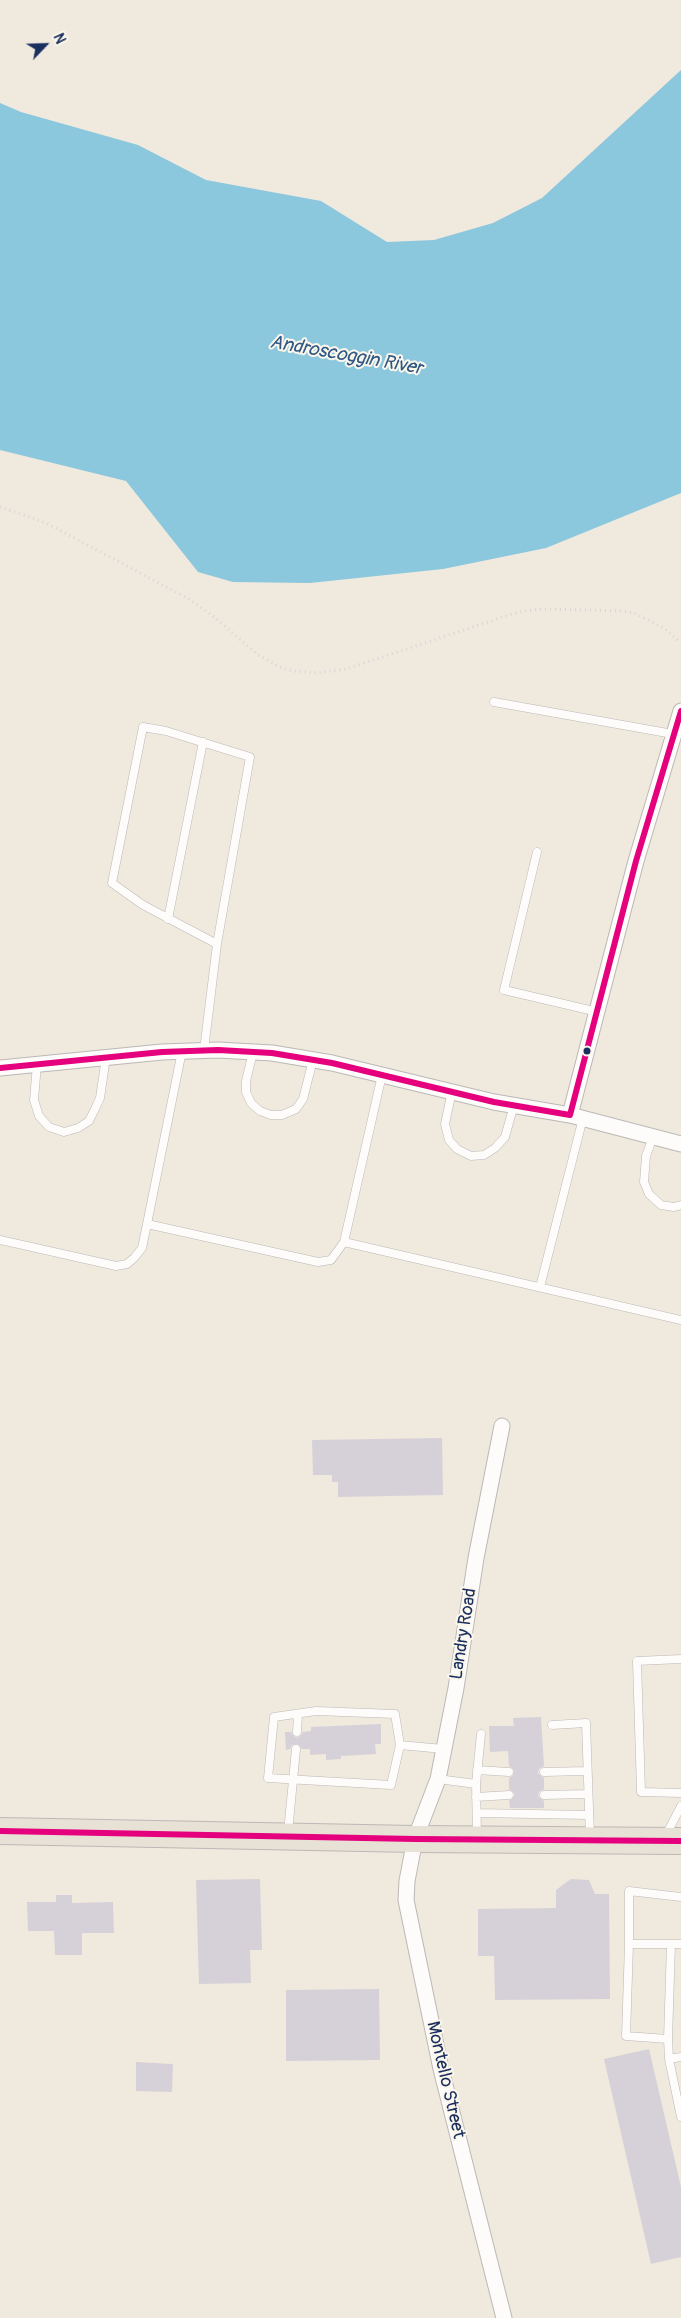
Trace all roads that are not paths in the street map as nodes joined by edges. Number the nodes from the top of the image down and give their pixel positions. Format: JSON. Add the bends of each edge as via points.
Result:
{"nodes":[{"id":1,"x":494,"y":702,"type":"dead end"},
{"id":2,"x":681,"y":711,"type":"edge"},
{"id":3,"x":673,"y":734,"type":"junction"},
{"id":4,"x":203,"y":742,"type":"junction"},
{"id":5,"x":537,"y":852,"type":"dead end"},
{"id":6,"x":168,"y":919,"type":"junction"},
{"id":7,"x":217,"y":944,"type":"junction"},
{"id":8,"x":598,"y":1012,"type":"junction"},
{"id":9,"x":204,"y":1050,"type":"junction"},
{"id":10,"x":182,"y":1051,"type":"junction"},
{"id":11,"x":253,"y":1052,"type":"junction"},
{"id":12,"x":106,"y":1057,"type":"junction"},
{"id":13,"x":313,"y":1060,"type":"junction"},
{"id":14,"x":37,"y":1064,"type":"junction"},
{"id":15,"x":0,"y":1068,"type":"edge"},
{"id":16,"x":382,"y":1075,"type":"junction"},
{"id":17,"x":452,"y":1091,"type":"junction"},
{"id":18,"x":514,"y":1105,"type":"junction"},
{"id":19,"x":576,"y":1117,"type":"junction"},
{"id":20,"x":652,"y":1137,"type":"junction"},
{"id":21,"x":681,"y":1144,"type":"edge"},
{"id":22,"x":681,"y":1205,"type":"edge"},
{"id":23,"x":147,"y":1224,"type":"junction"},
{"id":24,"x":0,"y":1240,"type":"edge"},
{"id":25,"x":344,"y":1242,"type":"junction"},
{"id":26,"x":540,"y":1287,"type":"junction"},
{"id":27,"x":681,"y":1320,"type":"edge"},
{"id":28,"x":502,"y":1426,"type":"dead end"},
{"id":29,"x":681,"y":1659,"type":"edge"},
{"id":30,"x":298,"y":1714,"type":"junction"},
{"id":31,"x":552,"y":1725,"type":"dead end"},
{"id":32,"x":297,"y":1732,"type":"dead end"},
{"id":33,"x":481,"y":1734,"type":"dead end"},
{"id":34,"x":400,"y":1745,"type":"junction"},
{"id":35,"x":296,"y":1749,"type":"dead end"},
{"id":36,"x":444,"y":1750,"type":"junction"},
{"id":37,"x":477,"y":1770,"type":"junction"},
{"id":38,"x":586,"y":1771,"type":"junction"},
{"id":39,"x":509,"y":1772,"type":"dead end"},
{"id":40,"x":544,"y":1772,"type":"dead end"},
{"id":41,"x":293,"y":1779,"type":"junction"},
{"id":42,"x":438,"y":1779,"type":"junction"},
{"id":43,"x":476,"y":1784,"type":"junction"},
{"id":44,"x":681,"y":1793,"type":"edge"},
{"id":45,"x":588,"y":1794,"type":"junction"},
{"id":46,"x":509,"y":1795,"type":"dead end"},
{"id":47,"x":544,"y":1795,"type":"dead end"},
{"id":48,"x":476,"y":1797,"type":"junction"},
{"id":49,"x":681,"y":1806,"type":"edge"},
{"id":50,"x":477,"y":1813,"type":"junction"},
{"id":51,"x":589,"y":1814,"type":"junction"},
{"id":52,"x":0,"y":1831,"type":"edge"},
{"id":53,"x":287,"y":1836,"type":"junction"},
{"id":54,"x":415,"y":1839,"type":"junction"},
{"id":55,"x":477,"y":1840,"type":"junction"},
{"id":56,"x":590,"y":1840,"type":"junction"},
{"id":57,"x":672,"y":1841,"type":"edge"},
{"id":58,"x":681,"y":1897,"type":"edge"},
{"id":59,"x":629,"y":1944,"type":"junction"},
{"id":60,"x":671,"y":1944,"type":"junction"},
{"id":61,"x":681,"y":1944,"type":"edge"},
{"id":62,"x":668,"y":2039,"type":"junction"},
{"id":63,"x":681,"y":2057,"type":"edge"},
{"id":64,"x":669,"y":2059,"type":"junction"},
{"id":65,"x":681,"y":2117,"type":"edge"},
{"id":66,"x":504,"y":2318,"type":"edge"}],
"edges":[{"from":1,"to":3,"type":"lane"},
{"from":2,"to":3,"type":"street"},
{"from":3,"to":8,"type":"street","via":[[636,861]]},
{"from":4,"to":6,"type":"lane"},
{"from":4,"to":6,"type":"lane","via":[[144,727],[112,883]]},
{"from":4,"to":7,"type":"lane","via":[[250,757]]},
{"from":5,"to":8,"type":"lane","via":[[504,990]]},
{"from":6,"to":7,"type":"lane"},
{"from":7,"to":9,"type":"lane"},
{"from":8,"to":19,"type":"street"},
{"from":9,"to":10,"type":"street"},
{"from":9,"to":11,"type":"street"},
{"from":10,"to":12,"type":"street"},
{"from":10,"to":23,"type":"lane"},
{"from":11,"to":13,"type":"street"},
{"from":11,"to":13,"type":"lane","via":[[246,1092],[260,1111],[271,1115],[282,1115],[296,1109],[303,1099]]},
{"from":12,"to":14,"type":"street"},
{"from":12,"to":14,"type":"lane","via":[[100,1098],[89,1121],[64,1132],[49,1127],[39,1116],[34,1100]]},
{"from":13,"to":16,"type":"street"},
{"from":14,"to":15,"type":"street"},
{"from":16,"to":17,"type":"street"},
{"from":16,"to":25,"type":"lane"},
{"from":17,"to":18,"type":"street"},
{"from":17,"to":18,"type":"lane","via":[[445,1124],[449,1140],[457,1149],[471,1156],[484,1155],[505,1137]]},
{"from":18,"to":19,"type":"street"},
{"from":19,"to":20,"type":"street"},
{"from":19,"to":26,"type":"lane"},
{"from":20,"to":21,"type":"street"},
{"from":20,"to":22,"type":"lane","via":[[645,1163],[644,1182],[649,1194],[661,1205]]},
{"from":23,"to":24,"type":"lane","via":[[142,1248],[128,1264],[116,1266]]},
{"from":23,"to":25,"type":"lane","via":[[318,1262],[331,1260]]},
{"from":25,"to":26,"type":"lane"},
{"from":26,"to":27,"type":"lane"},
{"from":28,"to":36,"type":"street","name":"Landry Road"},
{"from":29,"to":44,"type":"lane","via":[[638,1661],[641,1792]]},
{"from":30,"to":32,"type":"lane"},
{"from":30,"to":34,"type":"lane","via":[[316,1711],[395,1714]]},
{"from":30,"to":41,"type":"lane","via":[[274,1717],[268,1778]]},
{"from":31,"to":38,"type":"lane","via":[[586,1723]]},
{"from":33,"to":37,"type":"lane"},
{"from":34,"to":36,"type":"lane"},
{"from":34,"to":41,"type":"lane","via":[[392,1785]]},
{"from":35,"to":41,"type":"lane"},
{"from":36,"to":42,"type":"street","name":"Landry Road"},
{"from":37,"to":39,"type":"lane"},
{"from":37,"to":43,"type":"lane"},
{"from":38,"to":40,"type":"lane"},
{"from":38,"to":45,"type":"lane"},
{"from":41,"to":53,"type":"lane"},
{"from":42,"to":43,"type":"lane"},
{"from":42,"to":54,"type":"street","name":"Landry Road"},
{"from":43,"to":48,"type":"lane"},
{"from":45,"to":47,"type":"lane"},
{"from":45,"to":51,"type":"lane"},
{"from":46,"to":48,"type":"lane"},
{"from":48,"to":50,"type":"lane"},
{"from":49,"to":57,"type":"lane"},
{"from":50,"to":51,"type":"lane"},
{"from":50,"to":55,"type":"lane"},
{"from":51,"to":56,"type":"lane"},
{"from":52,"to":53,"type":"highway"},
{"from":53,"to":54,"type":"highway"},
{"from":54,"to":55,"type":"highway"},
{"from":54,"to":66,"type":"street","name":"Montello Street","via":[[407,1881],[410,1926],[441,2069]]},
{"from":55,"to":56,"type":"highway"},
{"from":56,"to":57,"type":"highway"},
{"from":58,"to":59,"type":"lane","via":[[629,1891]]},
{"from":59,"to":60,"type":"lane"},
{"from":59,"to":62,"type":"lane","via":[[626,2036]]},
{"from":60,"to":61,"type":"lane"},
{"from":60,"to":62,"type":"lane"},
{"from":62,"to":64,"type":"lane"},
{"from":63,"to":64,"type":"lane"},
{"from":64,"to":65,"type":"lane"}]}
